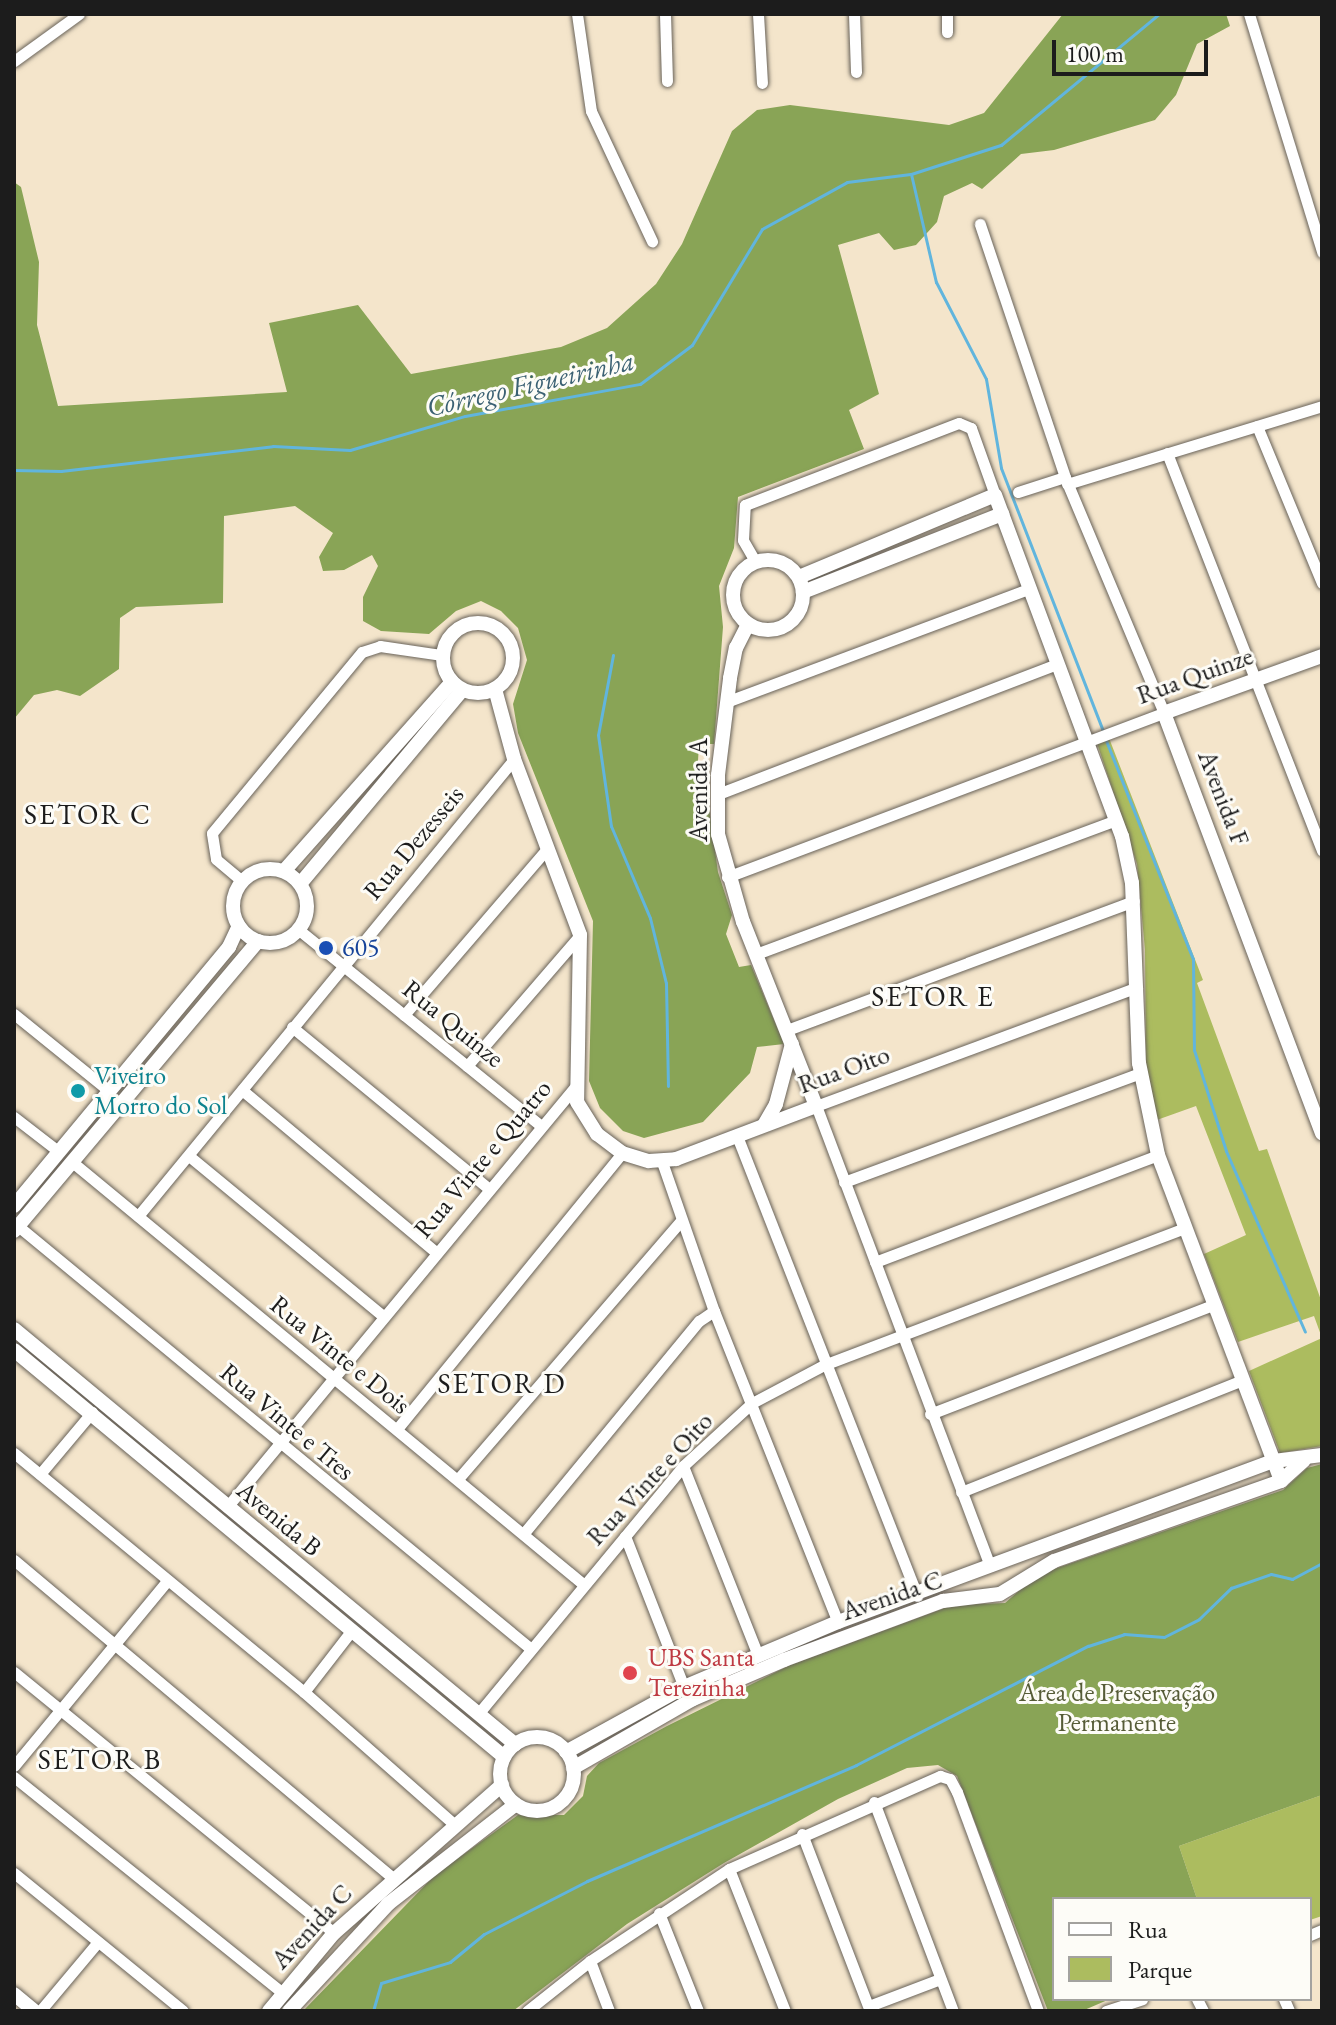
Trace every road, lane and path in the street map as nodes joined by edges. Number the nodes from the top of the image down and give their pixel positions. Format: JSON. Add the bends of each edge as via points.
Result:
{"nodes":[{"id":1,"x":79,"y":14,"type":"edge"},
{"id":2,"x":577,"y":14,"type":"edge"},
{"id":3,"x":665,"y":14,"type":"edge"},
{"id":4,"x":758,"y":14,"type":"edge"},
{"id":5,"x":854,"y":14,"type":"edge"},
{"id":6,"x":947,"y":14,"type":"edge"},
{"id":7,"x":1249,"y":14,"type":"edge"},
{"id":8,"x":947,"y":32,"type":"dead end"},
{"id":9,"x":14,"y":61,"type":"edge"},
{"id":10,"x":856,"y":72,"type":"dead end"},
{"id":11,"x":667,"y":81,"type":"dead end"},
{"id":12,"x":762,"y":83,"type":"dead end"},
{"id":13,"x":980,"y":224,"type":"dead end"},
{"id":14,"x":652,"y":241,"type":"dead end"},
{"id":15,"x":1322,"y":252,"type":"edge"},
{"id":16,"x":1322,"y":406,"type":"edge"},
{"id":17,"x":1257,"y":426,"type":"junction"},
{"id":18,"x":1167,"y":453,"type":"junction"},
{"id":19,"x":1066,"y":481,"type":"junction"},
{"id":20,"x":1018,"y":492,"type":"dead end"},
{"id":21,"x":995,"y":495,"type":"junction"},
{"id":22,"x":1002,"y":514,"type":"junction"},
{"id":23,"x":755,"y":561,"type":"junction"},
{"id":24,"x":1322,"y":583,"type":"edge"},
{"id":25,"x":801,"y":584,"type":"junction"},
{"id":26,"x":1029,"y":589,"type":"junction"},
{"id":27,"x":748,"y":624,"type":"junction"},
{"id":28,"x":442,"y":655,"type":"junction"},
{"id":29,"x":1322,"y":656,"type":"edge"},
{"id":30,"x":1056,"y":664,"type":"junction"},
{"id":31,"x":1259,"y":679,"type":"junction"},
{"id":32,"x":457,"y":686,"type":"junction"},
{"id":33,"x":495,"y":689,"type":"junction"},
{"id":34,"x":726,"y":702,"type":"junction"},
{"id":35,"x":1164,"y":713,"type":"junction"},
{"id":36,"x":1091,"y":738,"type":"junction"},
{"id":37,"x":514,"y":759,"type":"junction"},
{"id":38,"x":718,"y":794,"type":"junction"},
{"id":39,"x":1116,"y":820,"type":"junction"},
{"id":40,"x":547,"y":849,"type":"junction"},
{"id":41,"x":1322,"y":851,"type":"edge"},
{"id":42,"x":284,"y":871,"type":"junction"},
{"id":43,"x":727,"y":877,"type":"junction"},
{"id":44,"x":242,"y":881,"type":"junction"},
{"id":45,"x":300,"y":884,"type":"junction"},
{"id":46,"x":1134,"y":901,"type":"junction"},
{"id":47,"x":239,"y":926,"type":"junction"},
{"id":48,"x":299,"y":930,"type":"junction"},
{"id":49,"x":580,"y":935,"type":"junction"},
{"id":50,"x":258,"y":941,"type":"junction"},
{"id":51,"x":756,"y":954,"type":"junction"},
{"id":52,"x":341,"y":964,"type":"junction"},
{"id":53,"x":1137,"y":987,"type":"junction"},
{"id":54,"x":14,"y":1014,"type":"edge"},
{"id":55,"x":404,"y":1015,"type":"junction"},
{"id":56,"x":292,"y":1027,"type":"junction"},
{"id":57,"x":789,"y":1037,"type":"junction"},
{"id":58,"x":467,"y":1066,"type":"junction"},
{"id":59,"x":1140,"y":1073,"type":"junction"},
{"id":60,"x":575,"y":1087,"type":"junction"},
{"id":61,"x":242,"y":1090,"type":"junction"},
{"id":62,"x":109,"y":1091,"type":"junction"},
{"id":63,"x":816,"y":1106,"type":"junction"},
{"id":64,"x":14,"y":1117,"type":"edge"},
{"id":65,"x":540,"y":1125,"type":"junction"},
{"id":66,"x":764,"y":1125,"type":"junction"},
{"id":67,"x":1322,"y":1133,"type":"edge"},
{"id":68,"x":737,"y":1136,"type":"junction"},
{"id":69,"x":58,"y":1151,"type":"junction"},
{"id":70,"x":622,"y":1153,"type":"junction"},
{"id":71,"x":1158,"y":1155,"type":"junction"},
{"id":72,"x":189,"y":1156,"type":"junction"},
{"id":73,"x":71,"y":1161,"type":"junction"},
{"id":74,"x":662,"y":1162,"type":"junction"},
{"id":75,"x":844,"y":1182,"type":"junction"},
{"id":76,"x":488,"y":1188,"type":"junction"},
{"id":77,"x":14,"y":1206,"type":"edge"},
{"id":78,"x":138,"y":1216,"type":"junction"},
{"id":79,"x":681,"y":1221,"type":"junction"},
{"id":80,"x":1184,"y":1228,"type":"junction"},
{"id":81,"x":16,"y":1229,"type":"edge"},
{"id":82,"x":437,"y":1253,"type":"junction"},
{"id":83,"x":875,"y":1262,"type":"junction"},
{"id":84,"x":1212,"y":1305,"type":"junction"},
{"id":85,"x":714,"y":1311,"type":"junction"},
{"id":86,"x":383,"y":1316,"type":"junction"},
{"id":87,"x":14,"y":1329,"type":"edge"},
{"id":88,"x":902,"y":1334,"type":"junction"},
{"id":89,"x":14,"y":1350,"type":"edge"},
{"id":90,"x":824,"y":1365,"type":"junction"},
{"id":91,"x":331,"y":1380,"type":"junction"},
{"id":92,"x":1240,"y":1381,"type":"junction"},
{"id":93,"x":752,"y":1403,"type":"junction"},
{"id":94,"x":92,"y":1412,"type":"junction"},
{"id":95,"x":930,"y":1414,"type":"junction"},
{"id":96,"x":397,"y":1429,"type":"junction"},
{"id":97,"x":277,"y":1444,"type":"junction"},
{"id":98,"x":14,"y":1453,"type":"edge"},
{"id":99,"x":1322,"y":1455,"type":"edge"},
{"id":100,"x":1304,"y":1460,"type":"junction"},
{"id":101,"x":1274,"y":1461,"type":"junction"},
{"id":102,"x":683,"y":1466,"type":"junction"},
{"id":103,"x":40,"y":1474,"type":"junction"},
{"id":104,"x":458,"y":1479,"type":"junction"},
{"id":105,"x":1281,"y":1481,"type":"junction"},
{"id":106,"x":961,"y":1492,"type":"junction"},
{"id":107,"x":227,"y":1507,"type":"junction"},
{"id":108,"x":524,"y":1533,"type":"junction"},
{"id":109,"x":625,"y":1536,"type":"junction"},
{"id":110,"x":14,"y":1560,"type":"edge"},
{"id":111,"x":989,"y":1567,"type":"junction"},
{"id":112,"x":168,"y":1580,"type":"junction"},
{"id":113,"x":1017,"y":1582,"type":"junction"},
{"id":114,"x":583,"y":1584,"type":"junction"},
{"id":115,"x":917,"y":1596,"type":"junction"},
{"id":116,"x":984,"y":1597,"type":"junction"},
{"id":117,"x":838,"y":1622,"type":"junction"},
{"id":118,"x":352,"y":1630,"type":"junction"},
{"id":119,"x":115,"y":1645,"type":"junction"},
{"id":120,"x":531,"y":1649,"type":"junction"},
{"id":121,"x":758,"y":1655,"type":"junction"},
{"id":122,"x":14,"y":1672,"type":"edge"},
{"id":123,"x":684,"y":1687,"type":"junction"},
{"id":124,"x":304,"y":1692,"type":"junction"},
{"id":125,"x":61,"y":1711,"type":"junction"},
{"id":126,"x":478,"y":1714,"type":"junction"},
{"id":127,"x":515,"y":1744,"type":"junction"},
{"id":128,"x":566,"y":1752,"type":"junction"},
{"id":129,"x":504,"y":1757,"type":"junction"},
{"id":130,"x":14,"y":1766,"type":"edge"},
{"id":131,"x":573,"y":1768,"type":"junction"},
{"id":132,"x":14,"y":1777,"type":"edge"},
{"id":133,"x":502,"y":1785,"type":"junction"},
{"id":134,"x":874,"y":1802,"type":"junction"},
{"id":135,"x":516,"y":1804,"type":"junction"},
{"id":136,"x":455,"y":1825,"type":"junction"},
{"id":137,"x":802,"y":1834,"type":"junction"},
{"id":138,"x":729,"y":1869,"type":"junction"},
{"id":139,"x":14,"y":1873,"type":"edge"},
{"id":140,"x":393,"y":1878,"type":"junction"},
{"id":141,"x":659,"y":1913,"type":"junction"},
{"id":142,"x":334,"y":1933,"type":"junction"},
{"id":143,"x":98,"y":1942,"type":"junction"},
{"id":144,"x":590,"y":1961,"type":"junction"},
{"id":145,"x":940,"y":1979,"type":"junction"},
{"id":146,"x":14,"y":1994,"type":"edge"},
{"id":147,"x":284,"y":1994,"type":"junction"},
{"id":148,"x":870,"y":2008,"type":"edge"},
{"id":149,"x":1122,"y":2008,"type":"edge"},
{"id":150,"x":37,"y":2011,"type":"edge"},
{"id":151,"x":183,"y":2011,"type":"edge"},
{"id":152,"x":269,"y":2011,"type":"edge"},
{"id":153,"x":289,"y":2011,"type":"edge"},
{"id":154,"x":527,"y":2011,"type":"edge"},
{"id":155,"x":609,"y":2011,"type":"edge"},
{"id":156,"x":698,"y":2011,"type":"edge"},
{"id":157,"x":785,"y":2011,"type":"edge"},
{"id":158,"x":953,"y":2011,"type":"edge"},
{"id":159,"x":1038,"y":2011,"type":"edge"},
{"id":160,"x":1106,"y":2011,"type":"edge"}],
"edges":[{"from":1,"to":9,"type":"street"},
{"from":2,"to":14,"type":"street","via":[[591,111]]},
{"from":3,"to":11,"type":"street"},
{"from":4,"to":12,"type":"street"},
{"from":5,"to":10,"type":"street"},
{"from":6,"to":8,"type":"street"},
{"from":7,"to":15,"type":"street"},
{"from":13,"to":19,"type":"street","name":"Avenida F"},
{"from":16,"to":17,"type":"street"},
{"from":17,"to":18,"type":"street"},
{"from":17,"to":24,"type":"street"},
{"from":18,"to":19,"type":"street"},
{"from":18,"to":31,"type":"street"},
{"from":19,"to":20,"type":"street"},
{"from":19,"to":35,"type":"street","name":"Avenida F"},
{"from":21,"to":22,"type":"street"},
{"from":21,"to":23,"type":"street","via":[[971,428],[959,423],[745,505],[743,540]]},
{"from":21,"to":25,"type":"street"},
{"from":22,"to":25,"type":"street"},
{"from":22,"to":26,"type":"street"},
{"from":23,"to":25,"type":"street","via":[[775,559]]},
{"from":23,"to":27,"type":"street","via":[[734,585],[735,607]]},
{"from":25,"to":27,"type":"street","via":[[791,622],[770,630]]},
{"from":26,"to":30,"type":"street"},
{"from":26,"to":34,"type":"street"},
{"from":27,"to":34,"type":"street","name":"Avenida A","via":[[736,648]]},
{"from":28,"to":32,"type":"street"},
{"from":28,"to":33,"type":"street","via":[[452,633],[462,626],[486,624],[497,629],[513,660]]},
{"from":28,"to":44,"type":"street","via":[[380,646],[362,652],[212,833],[216,859]]},
{"from":29,"to":31,"type":"street","name":"Rua Quinze"},
{"from":30,"to":36,"type":"street"},
{"from":30,"to":38,"type":"street"},
{"from":31,"to":35,"type":"street","name":"Rua Quinze"},
{"from":31,"to":41,"type":"street"},
{"from":32,"to":33,"type":"street","via":[[474,694]]},
{"from":32,"to":42,"type":"street"},
{"from":32,"to":45,"type":"street"},
{"from":33,"to":37,"type":"street","name":"Rua Vinte e Quatro"},
{"from":34,"to":38,"type":"street","name":"Avenida A"},
{"from":35,"to":36,"type":"street","name":"Rua Quinze"},
{"from":35,"to":67,"type":"street","name":"Avenida F"},
{"from":36,"to":39,"type":"street"},
{"from":36,"to":43,"type":"street","name":"Rua Quinze"},
{"from":37,"to":40,"type":"street","name":"Rua Vinte e Quatro"},
{"from":37,"to":52,"type":"street","name":"Rua Dezesseis"},
{"from":38,"to":43,"type":"street","name":"Avenida A"},
{"from":39,"to":46,"type":"street"},
{"from":39,"to":51,"type":"street"},
{"from":40,"to":49,"type":"street","name":"Rua Vinte e Quatro"},
{"from":40,"to":55,"type":"street"},
{"from":42,"to":44,"type":"street","via":[[259,870]]},
{"from":42,"to":45,"type":"street"},
{"from":43,"to":51,"type":"street","name":"Avenida A"},
{"from":44,"to":47,"type":"street","via":[[233,903]]},
{"from":45,"to":48,"type":"street","via":[[308,907]]},
{"from":46,"to":53,"type":"street"},
{"from":46,"to":57,"type":"street"},
{"from":47,"to":50,"type":"street"},
{"from":47,"to":62,"type":"street","via":[[229,947]]},
{"from":48,"to":50,"type":"street","via":[[281,942]]},
{"from":48,"to":52,"type":"street","name":"Rua Quinze"},
{"from":49,"to":58,"type":"street"},
{"from":49,"to":60,"type":"street","name":"Rua Vinte e Quatro"},
{"from":50,"to":73,"type":"street"},
{"from":51,"to":57,"type":"street","name":"Avenida A"},
{"from":52,"to":55,"type":"street","name":"Rua Quinze"},
{"from":52,"to":56,"type":"street","name":"Rua Dezesseis"},
{"from":53,"to":59,"type":"street"},
{"from":53,"to":63,"type":"street","name":"Rua Oito"},
{"from":54,"to":62,"type":"street"},
{"from":55,"to":58,"type":"street","name":"Rua Quinze"},
{"from":56,"to":61,"type":"street","name":"Rua Dezesseis"},
{"from":56,"to":76,"type":"street"},
{"from":57,"to":63,"type":"street","name":"Avenida A"},
{"from":57,"to":66,"type":"street","via":[[776,1104]]},
{"from":58,"to":65,"type":"street","name":"Rua Quinze"},
{"from":59,"to":71,"type":"street"},
{"from":59,"to":75,"type":"street"},
{"from":60,"to":65,"type":"street","name":"Rua Vinte e Quatro"},
{"from":60,"to":70,"type":"street","via":[[580,1111],[597,1134]]},
{"from":61,"to":72,"type":"street","name":"Rua Dezesseis"},
{"from":61,"to":82,"type":"street"},
{"from":62,"to":69,"type":"street"},
{"from":63,"to":66,"type":"street","name":"Rua Oito"},
{"from":63,"to":75,"type":"street"},
{"from":64,"to":69,"type":"street"},
{"from":65,"to":76,"type":"street","name":"Rua Vinte e Quatro"},
{"from":66,"to":68,"type":"street","name":"Rua Oito"},
{"from":68,"to":74,"type":"street","name":"Rua Oito"},
{"from":68,"to":90,"type":"street"},
{"from":69,"to":77,"type":"street"},
{"from":70,"to":74,"type":"street"},
{"from":70,"to":96,"type":"street"},
{"from":71,"to":80,"type":"street"},
{"from":71,"to":83,"type":"street"},
{"from":72,"to":78,"type":"street","name":"Rua Dezesseis"},
{"from":72,"to":86,"type":"street"},
{"from":73,"to":78,"type":"street","name":"Rua Vinte e Dois"},
{"from":73,"to":81,"type":"street"},
{"from":74,"to":79,"type":"street"},
{"from":75,"to":83,"type":"street"},
{"from":76,"to":82,"type":"street","name":"Rua Vinte e Quatro"},
{"from":78,"to":91,"type":"street","name":"Rua Vinte e Dois"},
{"from":79,"to":85,"type":"street"},
{"from":79,"to":104,"type":"street"},
{"from":80,"to":84,"type":"street"},
{"from":80,"to":88,"type":"street","name":"Rua Vinte e Oito"},
{"from":81,"to":97,"type":"street","name":"Rua Vinte e Tres"},
{"from":82,"to":86,"type":"street","name":"Rua Vinte e Quatro"},
{"from":83,"to":88,"type":"street"},
{"from":84,"to":92,"type":"street"},
{"from":84,"to":95,"type":"street"},
{"from":85,"to":93,"type":"street"},
{"from":85,"to":108,"type":"street","via":[[699,1321]]},
{"from":86,"to":91,"type":"street","name":"Rua Vinte e Quatro"},
{"from":87,"to":107,"type":"street","name":"Avenida B"},
{"from":88,"to":90,"type":"street","name":"Rua Vinte e Oito"},
{"from":88,"to":95,"type":"street"},
{"from":89,"to":94,"type":"street","name":"Avenida B"},
{"from":90,"to":93,"type":"street","name":"Rua Vinte e Oito"},
{"from":90,"to":115,"type":"street"},
{"from":91,"to":96,"type":"street","name":"Rua Vinte e Dois"},
{"from":91,"to":97,"type":"street","name":"Rua Vinte e Quatro"},
{"from":92,"to":101,"type":"street"},
{"from":92,"to":106,"type":"street"},
{"from":93,"to":102,"type":"street","name":"Rua Vinte e Oito"},
{"from":93,"to":117,"type":"street"},
{"from":94,"to":103,"type":"street"},
{"from":94,"to":118,"type":"street","name":"Avenida B"},
{"from":95,"to":106,"type":"street"},
{"from":96,"to":104,"type":"street","name":"Rua Vinte e Dois"},
{"from":97,"to":107,"type":"street","name":"Rua Vinte e Quatro"},
{"from":97,"to":120,"type":"street","name":"Rua Vinte e Tres"},
{"from":98,"to":103,"type":"street"},
{"from":99,"to":100,"type":"street"},
{"from":100,"to":101,"type":"street","name":"Avenida C"},
{"from":100,"to":105,"type":"street"},
{"from":101,"to":105,"type":"street"},
{"from":101,"to":111,"type":"street","name":"Avenida C"},
{"from":102,"to":109,"type":"street","name":"Rua Vinte e Oito"},
{"from":102,"to":121,"type":"street"},
{"from":103,"to":112,"type":"street"},
{"from":104,"to":108,"type":"street","name":"Rua Vinte e Dois"},
{"from":105,"to":113,"type":"street","name":"Avenida C","via":[[1054,1561]]},
{"from":106,"to":111,"type":"street"},
{"from":107,"to":126,"type":"street","name":"Avenida B"},
{"from":108,"to":114,"type":"street","name":"Rua Vinte e Dois"},
{"from":109,"to":114,"type":"street","name":"Rua Vinte e Oito"},
{"from":109,"to":123,"type":"street"},
{"from":110,"to":119,"type":"street"},
{"from":111,"to":113,"type":"street","via":[[1012,1566]]},
{"from":111,"to":115,"type":"street","name":"Avenida C"},
{"from":111,"to":116,"type":"street","via":[[972,1589]]},
{"from":112,"to":119,"type":"street"},
{"from":112,"to":124,"type":"street"},
{"from":113,"to":116,"type":"street","name":"Avenida C"},
{"from":114,"to":120,"type":"street","name":"Rua Vinte e Oito"},
{"from":115,"to":117,"type":"street","name":"Avenida C"},
{"from":116,"to":131,"type":"street","name":"Avenida C","via":[[943,1601],[784,1660],[693,1699]]},
{"from":117,"to":121,"type":"street","name":"Avenida C"},
{"from":118,"to":124,"type":"street"},
{"from":118,"to":129,"type":"street","name":"Avenida B"},
{"from":119,"to":125,"type":"street"},
{"from":119,"to":140,"type":"street"},
{"from":120,"to":126,"type":"street","name":"Rua Vinte e Oito"},
{"from":121,"to":123,"type":"street","name":"Avenida C"},
{"from":122,"to":125,"type":"street"},
{"from":123,"to":128,"type":"street","name":"Avenida C"},
{"from":124,"to":136,"type":"street"},
{"from":125,"to":130,"type":"street"},
{"from":125,"to":142,"type":"street"},
{"from":126,"to":127,"type":"street","name":"Avenida B"},
{"from":127,"to":128,"type":"street","via":[[546,1738]]},
{"from":127,"to":129,"type":"street"},
{"from":128,"to":131,"type":"street"},
{"from":129,"to":133,"type":"street"},
{"from":131,"to":135,"type":"street","via":[[572,1786],[558,1804],[537,1811]]},
{"from":132,"to":147,"type":"street"},
{"from":133,"to":135,"type":"street"},
{"from":133,"to":136,"type":"street","name":"Avenida C"},
{"from":134,"to":137,"type":"street"},
{"from":134,"to":145,"type":"street"},
{"from":134,"to":159,"type":"street","via":[[940,1776],[950,1779]]},
{"from":135,"to":153,"type":"street","name":"Avenida C","via":[[388,1904]]},
{"from":136,"to":140,"type":"street","name":"Avenida C"},
{"from":137,"to":138,"type":"street"},
{"from":137,"to":148,"type":"street"},
{"from":138,"to":141,"type":"street"},
{"from":138,"to":157,"type":"street"},
{"from":139,"to":143,"type":"street"},
{"from":140,"to":142,"type":"street","name":"Avenida C"},
{"from":141,"to":144,"type":"street"},
{"from":141,"to":156,"type":"street"},
{"from":142,"to":147,"type":"street","name":"Avenida C"},
{"from":143,"to":150,"type":"street"},
{"from":143,"to":151,"type":"street"},
{"from":144,"to":154,"type":"street"},
{"from":144,"to":155,"type":"street"},
{"from":145,"to":148,"type":"street"},
{"from":145,"to":158,"type":"street"},
{"from":146,"to":150,"type":"street"},
{"from":147,"to":152,"type":"street","name":"Avenida C"},
{"from":149,"to":160,"type":"street"}]}
